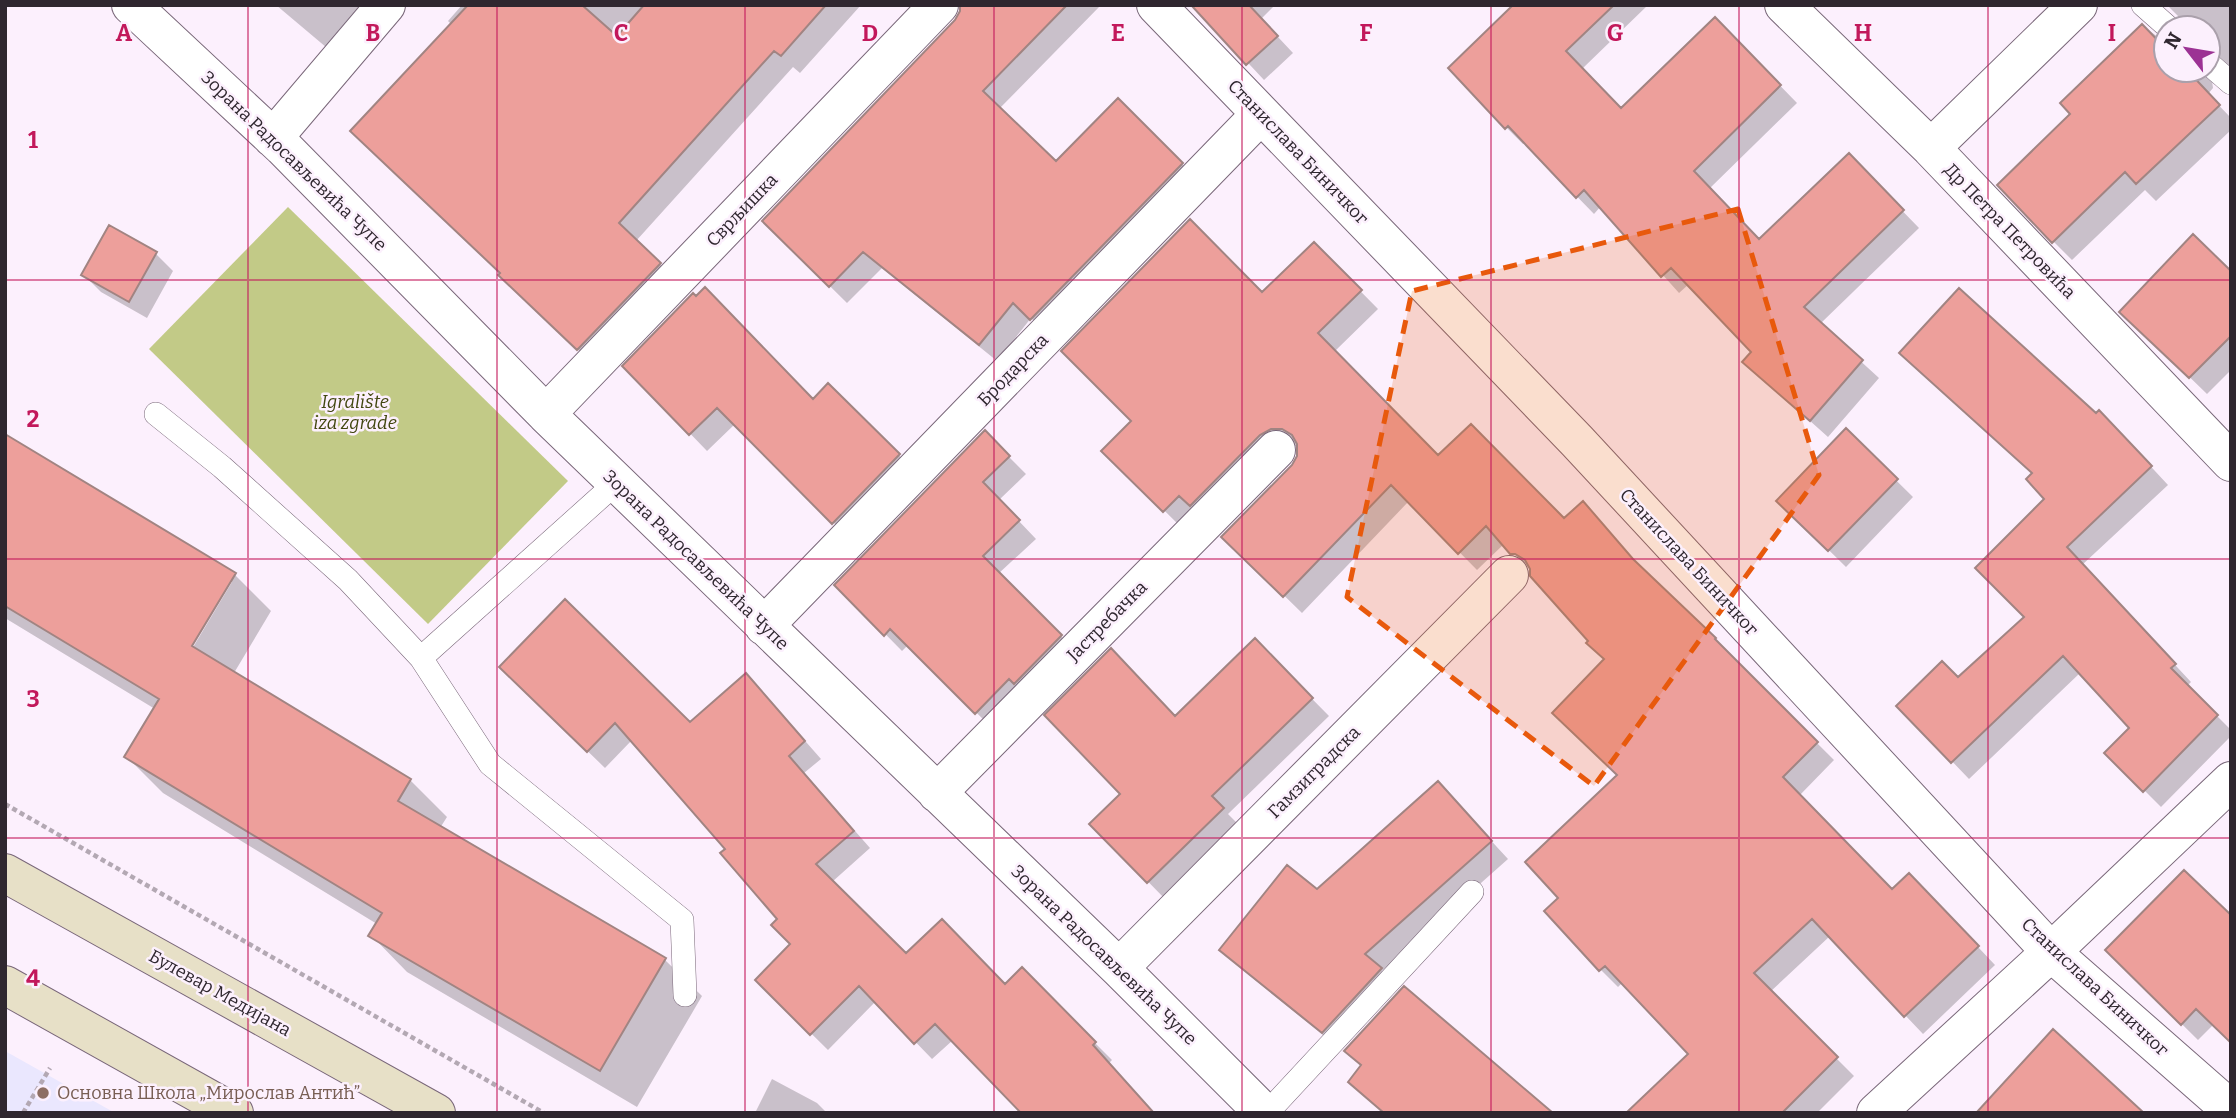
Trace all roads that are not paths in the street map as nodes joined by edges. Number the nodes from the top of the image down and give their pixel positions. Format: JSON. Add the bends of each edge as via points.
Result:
{"nodes":[{"id":1,"x":131,"y":5,"type":"edge"},
{"id":2,"x":386,"y":5,"type":"edge"},
{"id":3,"x":939,"y":5,"type":"edge"},
{"id":4,"x":1156,"y":5,"type":"edge"},
{"id":5,"x":1784,"y":5,"type":"edge"},
{"id":6,"x":2078,"y":5,"type":"edge"},
{"id":7,"x":1261,"y":114,"type":"junction"},
{"id":8,"x":273,"y":138,"type":"junction"},
{"id":9,"x":1931,"y":148,"type":"junction"},
{"id":10,"x":156,"y":414,"type":"dead end"},
{"id":11,"x":546,"y":414,"type":"junction"},
{"id":12,"x":1276,"y":450,"type":"dead end"},
{"id":13,"x":2231,"y":462,"type":"edge"},
{"id":14,"x":616,"y":483,"type":"junction"},
{"id":15,"x":1509,"y":575,"type":"dead end"},
{"id":16,"x":764,"y":626,"type":"junction"},
{"id":17,"x":421,"y":658,"type":"junction"},
{"id":18,"x":2231,"y":781,"type":"edge"},
{"id":19,"x":937,"y":793,"type":"junction"},
{"id":20,"x":5,"y":873,"type":"edge"},
{"id":21,"x":1472,"y":892,"type":"dead end"},
{"id":22,"x":2051,"y":951,"type":"junction"},
{"id":23,"x":1119,"y":968,"type":"junction"},
{"id":24,"x":5,"y":985,"type":"edge"},
{"id":25,"x":685,"y":995,"type":"dead end"},
{"id":26,"x":2231,"y":1110,"type":"edge"},
{"id":27,"x":234,"y":1113,"type":"edge"},
{"id":28,"x":436,"y":1113,"type":"edge"},
{"id":29,"x":1266,"y":1113,"type":"edge"},
{"id":30,"x":1876,"y":1113,"type":"edge"}],
"edges":[{"from":1,"to":8,"type":"street","name":"Зорана Радосављевића Чупе"},
{"from":2,"to":8,"type":"street"},
{"from":3,"to":11,"type":"street","name":"Сврљишка"},
{"from":4,"to":7,"type":"street","name":"Станислава Биничког"},
{"from":5,"to":9,"type":"street","name":"Др Петра Петровића"},
{"from":6,"to":9,"type":"street"},
{"from":7,"to":16,"type":"street","name":"Бродарска"},
{"from":7,"to":22,"type":"street","name":"Станислава Биничког","via":[[1577,441]]},
{"from":8,"to":11,"type":"street","name":"Зорана Радосављевића Чупе"},
{"from":9,"to":13,"type":"street","name":"Др Петра Петровића"},
{"from":10,"to":17,"type":"lane","via":[[339,571]]},
{"from":11,"to":14,"type":"street","name":"Зорана Радосављевића Чупе"},
{"from":12,"to":19,"type":"street","name":"Јастребачка"},
{"from":14,"to":16,"type":"street","name":"Зорана Радосављевића Чупе"},
{"from":14,"to":17,"type":"lane"},
{"from":15,"to":23,"type":"street","name":"Гамзиградска"},
{"from":16,"to":19,"type":"street","name":"Зорана Радосављевића Чупе"},
{"from":17,"to":25,"type":"lane","via":[[489,764],[682,920]]},
{"from":18,"to":22,"type":"street"},
{"from":19,"to":23,"type":"street","name":"Зорана Радосављевића Чупе"},
{"from":20,"to":28,"type":"main road","name":"Булевар Медијана"},
{"from":21,"to":29,"type":"lane"},
{"from":22,"to":26,"type":"street","name":"Станислава Биничког"},
{"from":22,"to":30,"type":"street"},
{"from":23,"to":29,"type":"street","name":"Зорана Радосављевића Чупе"},
{"from":24,"to":27,"type":"main road"}]}
